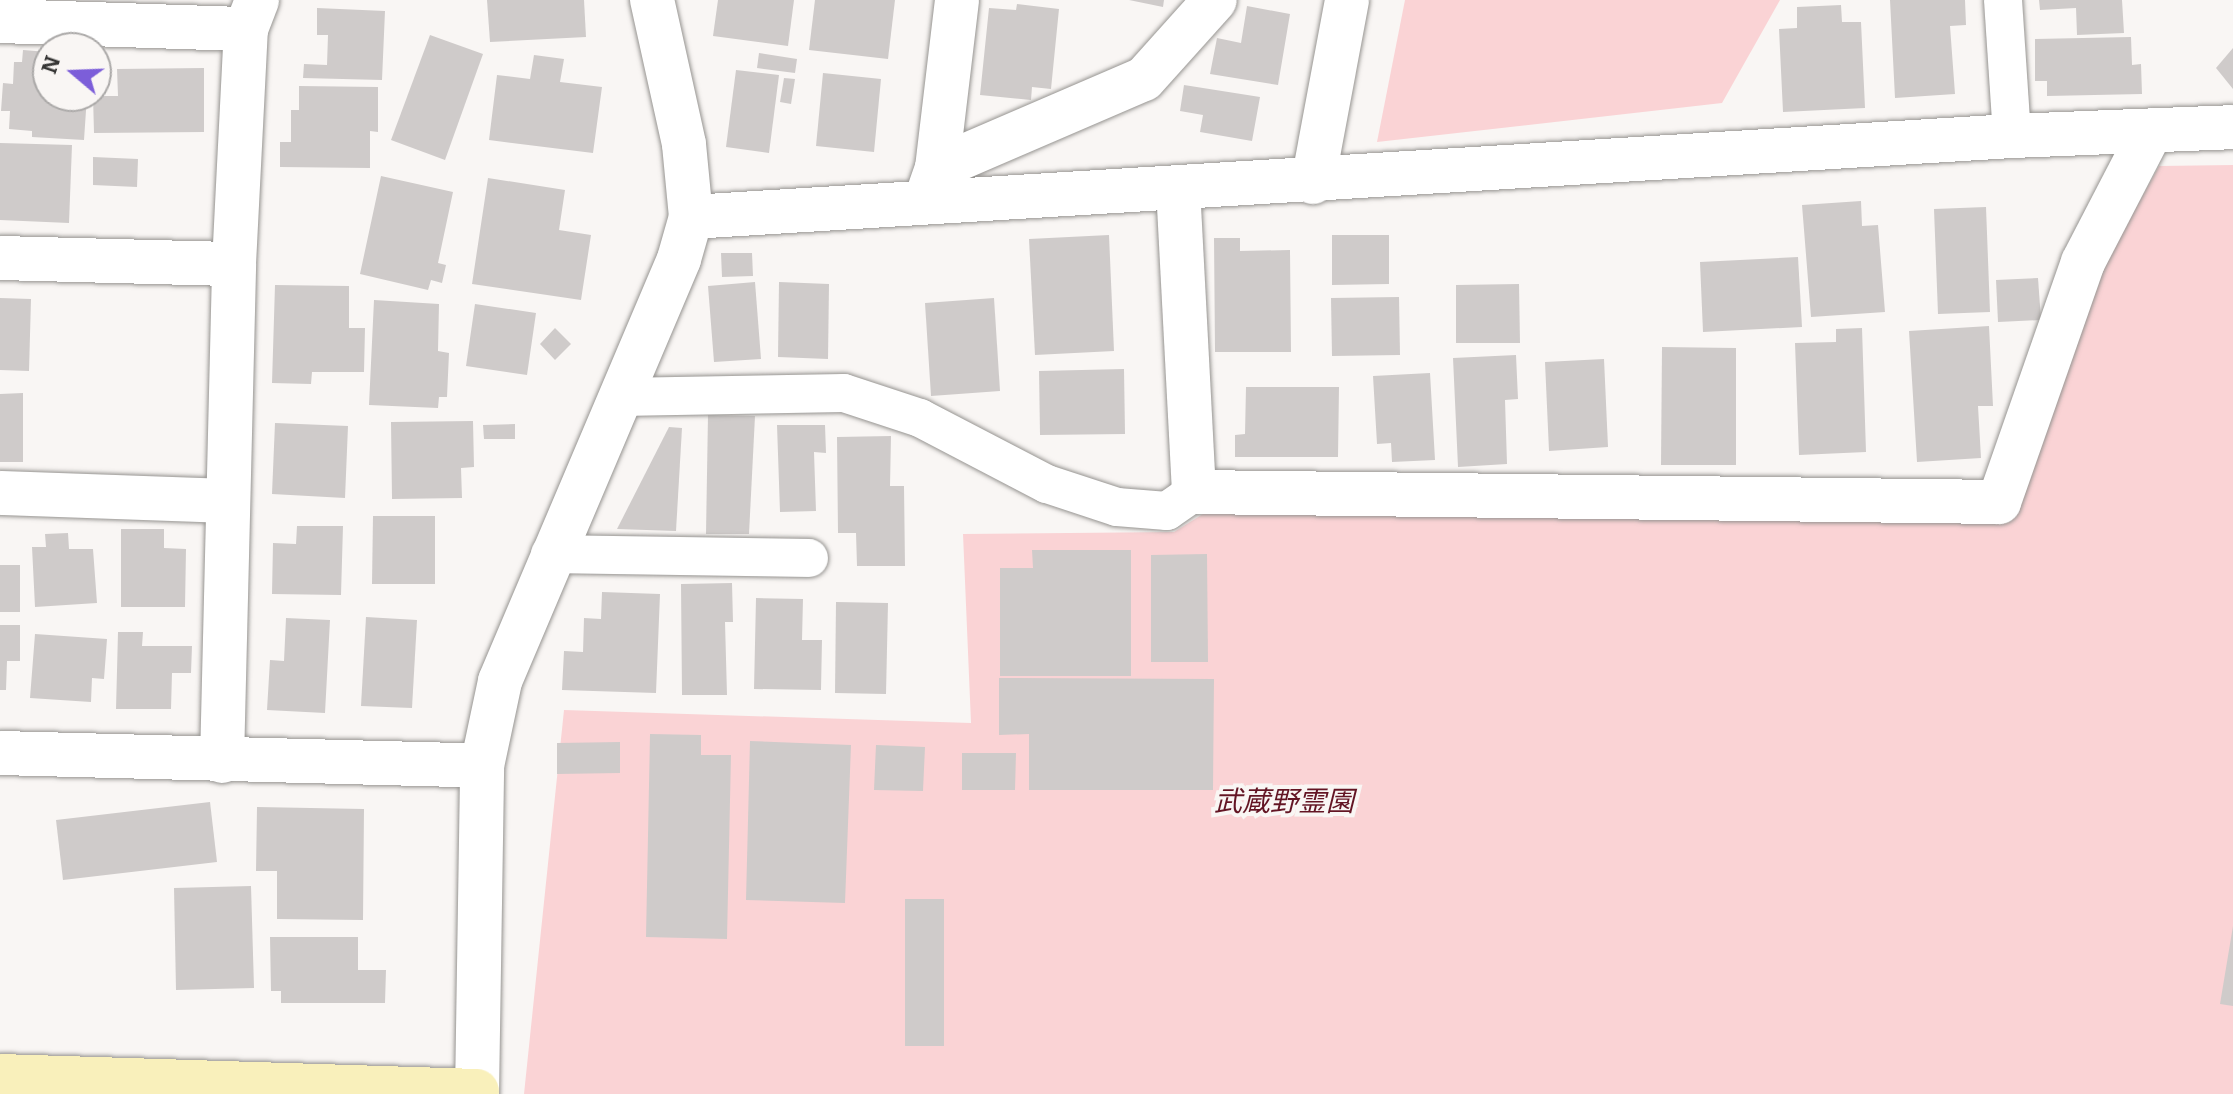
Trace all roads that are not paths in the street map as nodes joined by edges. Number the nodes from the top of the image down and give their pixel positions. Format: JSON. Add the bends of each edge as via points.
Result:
{"nodes":[{"id":1,"x":652,"y":0,"type":"edge"},
{"id":2,"x":957,"y":0,"type":"edge"},
{"id":3,"x":1215,"y":0,"type":"edge"},
{"id":4,"x":1347,"y":0,"type":"edge"},
{"id":5,"x":2003,"y":0,"type":"edge"},
{"id":6,"x":252,"y":14,"type":"edge"},
{"id":7,"x":0,"y":21,"type":"edge"},
{"id":8,"x":2233,"y":127,"type":"edge"},
{"id":9,"x":2151,"y":131,"type":"junction"},
{"id":10,"x":2012,"y":136,"type":"junction"},
{"id":11,"x":1313,"y":182,"type":"junction"},
{"id":12,"x":932,"y":185,"type":"junction"},
{"id":13,"x":1178,"y":187,"type":"junction"},
{"id":14,"x":691,"y":217,"type":"junction"},
{"id":15,"x":0,"y":258,"type":"edge"},
{"id":16,"x":234,"y":264,"type":"junction"},
{"id":17,"x":620,"y":397,"type":"junction"},
{"id":18,"x":1194,"y":492,"type":"junction"},
{"id":19,"x":0,"y":493,"type":"edge"},
{"id":20,"x":228,"y":501,"type":"junction"},
{"id":21,"x":550,"y":554,"type":"junction"},
{"id":22,"x":809,"y":558,"type":"dead end"},
{"id":23,"x":0,"y":753,"type":"edge"},
{"id":24,"x":222,"y":761,"type":"junction"},
{"id":25,"x":482,"y":766,"type":"junction"},
{"id":26,"x":0,"y":1076,"type":"edge"},
{"id":27,"x":479,"y":1093,"type":"edge"}],
"edges":[{"from":1,"to":14,"type":"street","via":[[684,144]]},
{"from":2,"to":12,"type":"street"},
{"from":3,"to":12,"type":"street","via":[[1144,79]]},
{"from":4,"to":11,"type":"street"},
{"from":5,"to":10,"type":"lane"},
{"from":6,"to":7,"type":"street"},
{"from":6,"to":16,"type":"street"},
{"from":8,"to":9,"type":"street"},
{"from":9,"to":10,"type":"street"},
{"from":9,"to":18,"type":"street","via":[[2083,262],[1999,502]]},
{"from":10,"to":11,"type":"street"},
{"from":11,"to":13,"type":"street"},
{"from":12,"to":13,"type":"street"},
{"from":12,"to":14,"type":"street"},
{"from":13,"to":18,"type":"street"},
{"from":14,"to":17,"type":"street","via":[[679,259]]},
{"from":15,"to":16,"type":"street"},
{"from":16,"to":20,"type":"street"},
{"from":17,"to":18,"type":"lane","via":[[844,393],[920,418],[1047,484],[1117,507],[1167,511]]},
{"from":17,"to":21,"type":"street"},
{"from":19,"to":20,"type":"street"},
{"from":20,"to":24,"type":"street"},
{"from":21,"to":22,"type":"lane"},
{"from":21,"to":25,"type":"street","via":[[500,681]]},
{"from":23,"to":24,"type":"street"},
{"from":24,"to":25,"type":"street"},
{"from":25,"to":27,"type":"street"},
{"from":26,"to":27,"type":"street"}]}
